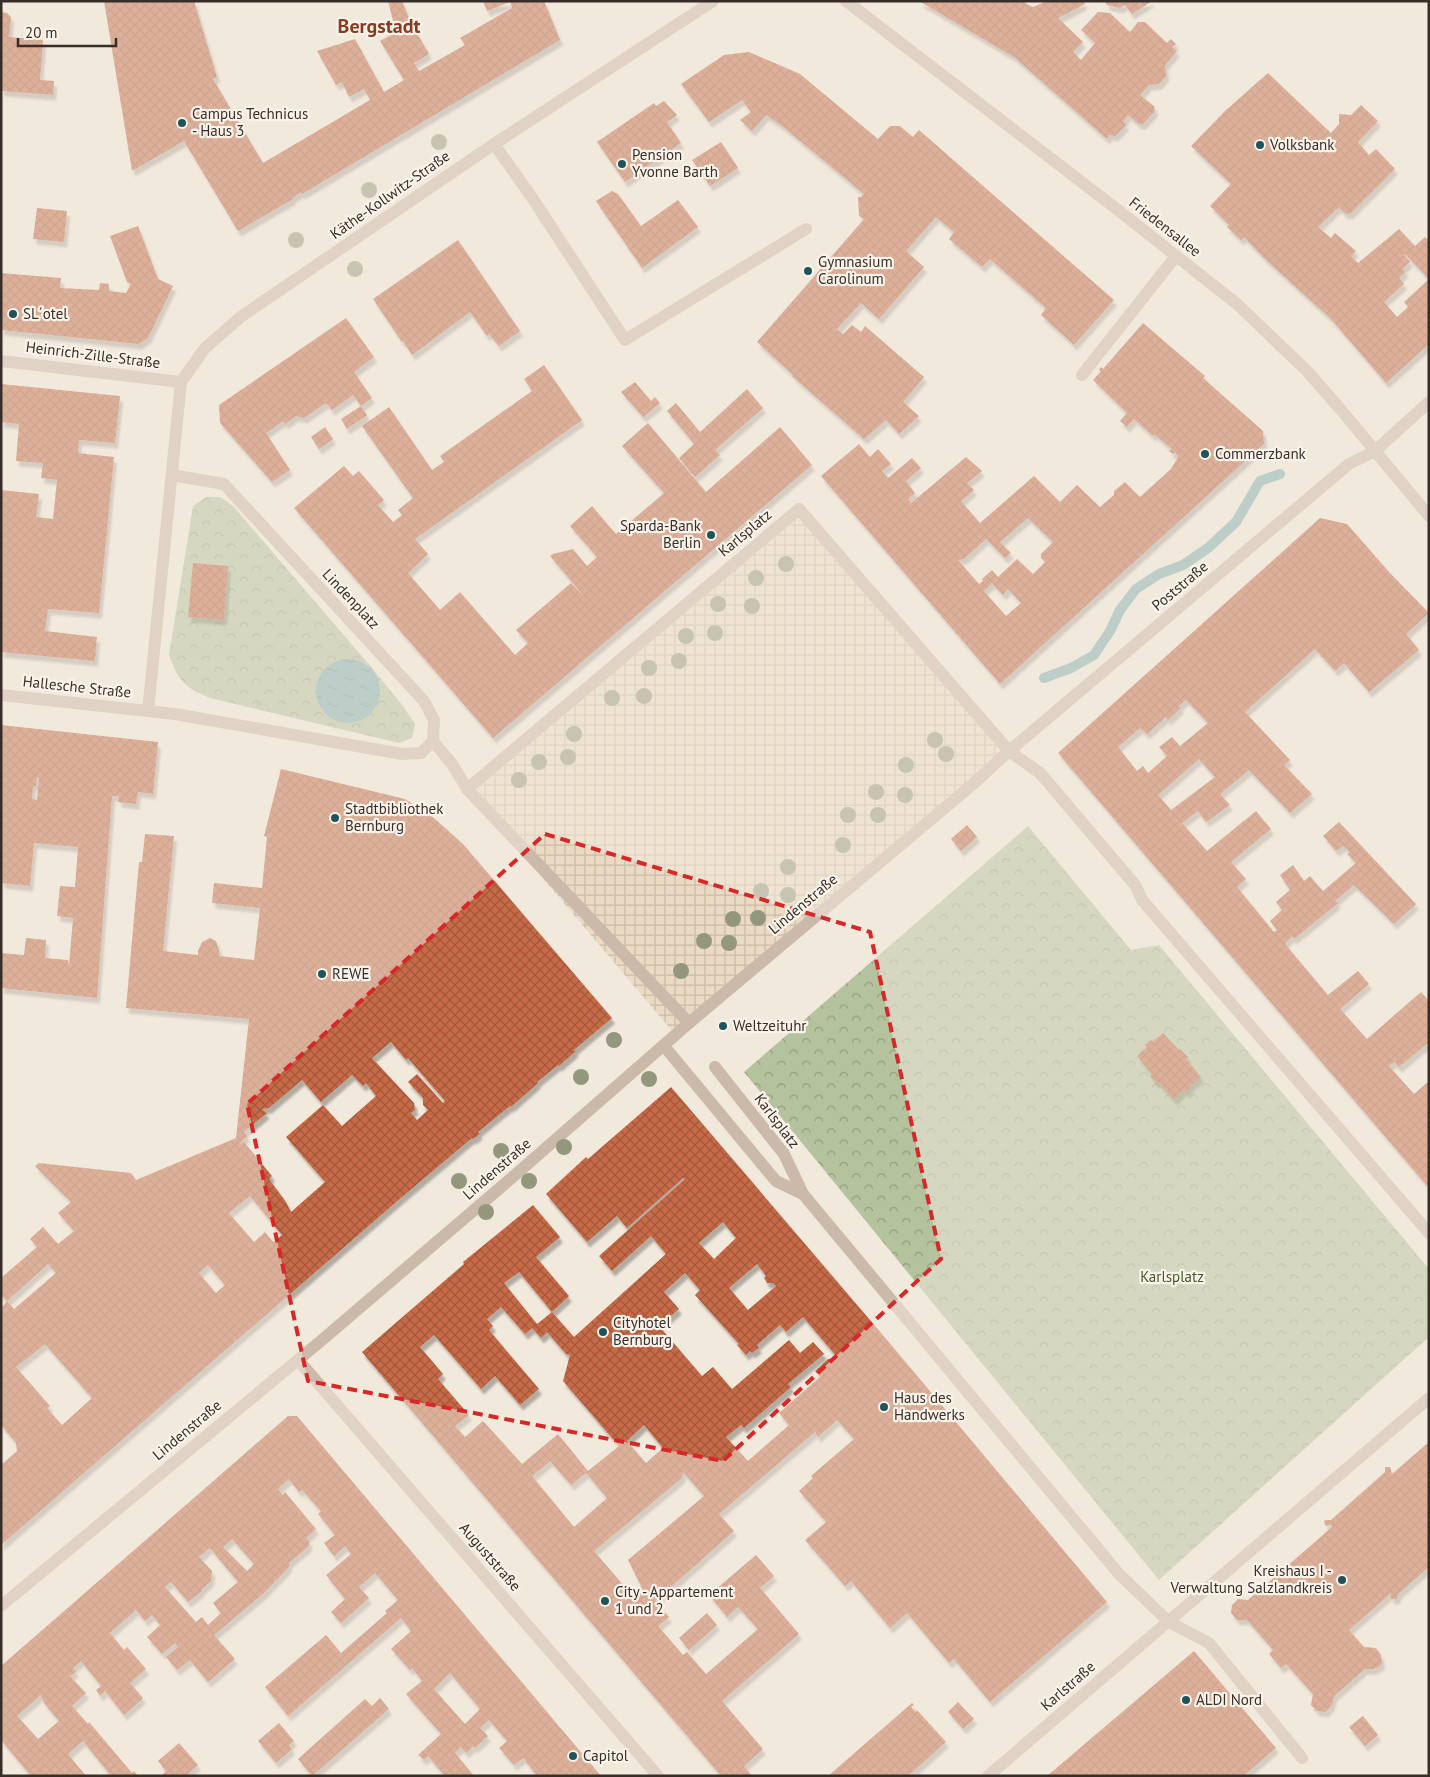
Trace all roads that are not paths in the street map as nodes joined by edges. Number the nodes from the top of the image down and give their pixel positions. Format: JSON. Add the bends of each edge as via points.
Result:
{"nodes":[{"id":1,"x":713,"y":1,"type":"edge"},
{"id":2,"x":846,"y":1,"type":"edge"},
{"id":3,"x":494,"y":144,"type":"junction"},
{"id":4,"x":806,"y":229,"type":"dead end"},
{"id":5,"x":1176,"y":256,"type":"junction"},
{"id":6,"x":1,"y":361,"type":"edge"},
{"id":7,"x":1082,"y":375,"type":"dead end"},
{"id":8,"x":180,"y":382,"type":"junction"},
{"id":9,"x":1429,"y":402,"type":"edge"},
{"id":10,"x":1376,"y":451,"type":"junction"},
{"id":11,"x":172,"y":475,"type":"junction"},
{"id":12,"x":1429,"y":516,"type":"edge"},
{"id":13,"x":1,"y":695,"type":"edge"},
{"id":14,"x":148,"y":711,"type":"junction"},
{"id":15,"x":433,"y":741,"type":"junction"},
{"id":16,"x":1008,"y":751,"type":"junction"},
{"id":17,"x":467,"y":789,"type":"junction"},
{"id":18,"x":689,"y":1023,"type":"junction"},
{"id":19,"x":664,"y":1046,"type":"junction"},
{"id":20,"x":715,"y":1067,"type":"dead end"},
{"id":21,"x":803,"y":1194,"type":"junction"},
{"id":22,"x":1429,"y":1233,"type":"edge"},
{"id":23,"x":298,"y":1360,"type":"junction"},
{"id":24,"x":1429,"y":1398,"type":"edge"},
{"id":25,"x":1,"y":1606,"type":"edge"},
{"id":26,"x":1169,"y":1622,"type":"junction"},
{"id":27,"x":1302,"y":1758,"type":"dead end"},
{"id":28,"x":658,"y":1776,"type":"edge"},
{"id":29,"x":988,"y":1776,"type":"edge"}],
"edges":[{"from":1,"to":3,"type":"street","name":"Käthe-Kollwitz-Straße"},
{"from":2,"to":5,"type":"street","name":"Friedensallee"},
{"from":3,"to":4,"type":"street","via":[[625,340]]},
{"from":3,"to":8,"type":"street","name":"Käthe-Kollwitz-Straße","via":[[242,316],[205,348]]},
{"from":5,"to":7,"type":"street"},
{"from":5,"to":10,"type":"street","name":"Friedensallee","via":[[1237,304],[1307,371]]},
{"from":6,"to":8,"type":"street","name":"Heinrich-Zille-Straße"},
{"from":8,"to":11,"type":"street"},
{"from":9,"to":10,"type":"street","name":"Poststraße"},
{"from":10,"to":12,"type":"street","name":"Friedensallee"},
{"from":10,"to":16,"type":"street","name":"Poststraße","via":[[1349,464]]},
{"from":11,"to":14,"type":"street"},
{"from":11,"to":15,"type":"street","name":"Lindenplatz","via":[[224,484],[424,701],[434,720]]},
{"from":13,"to":14,"type":"street","name":"Hallesche Straße"},
{"from":14,"to":15,"type":"street","via":[[402,754],[421,753]]},
{"from":15,"to":17,"type":"street"},
{"from":16,"to":17,"type":"street","name":"Karlsplatz","via":[[799,509]]},
{"from":16,"to":18,"type":"street","name":"Lindenstraße","via":[[972,785]]},
{"from":16,"to":22,"type":"street","via":[[1040,773],[1136,886],[1142,900]]},
{"from":17,"to":18,"type":"street"},
{"from":18,"to":19,"type":"street","name":"Lindenstraße"},
{"from":19,"to":21,"type":"street","via":[[776,1181]]},
{"from":19,"to":23,"type":"street","name":"Lindenstraße"},
{"from":20,"to":21,"type":"street","name":"Karlsplatz","via":[[784,1154]]},
{"from":21,"to":26,"type":"street","name":"Karlsplatz","via":[[1119,1574]]},
{"from":23,"to":25,"type":"street","name":"Lindenstraße"},
{"from":23,"to":28,"type":"street","name":"Auguststraße"},
{"from":24,"to":26,"type":"street"},
{"from":26,"to":27,"type":"street","name":"Karlsplatz","via":[[1209,1643]]},
{"from":26,"to":29,"type":"street","name":"Karlstraße"}]}
